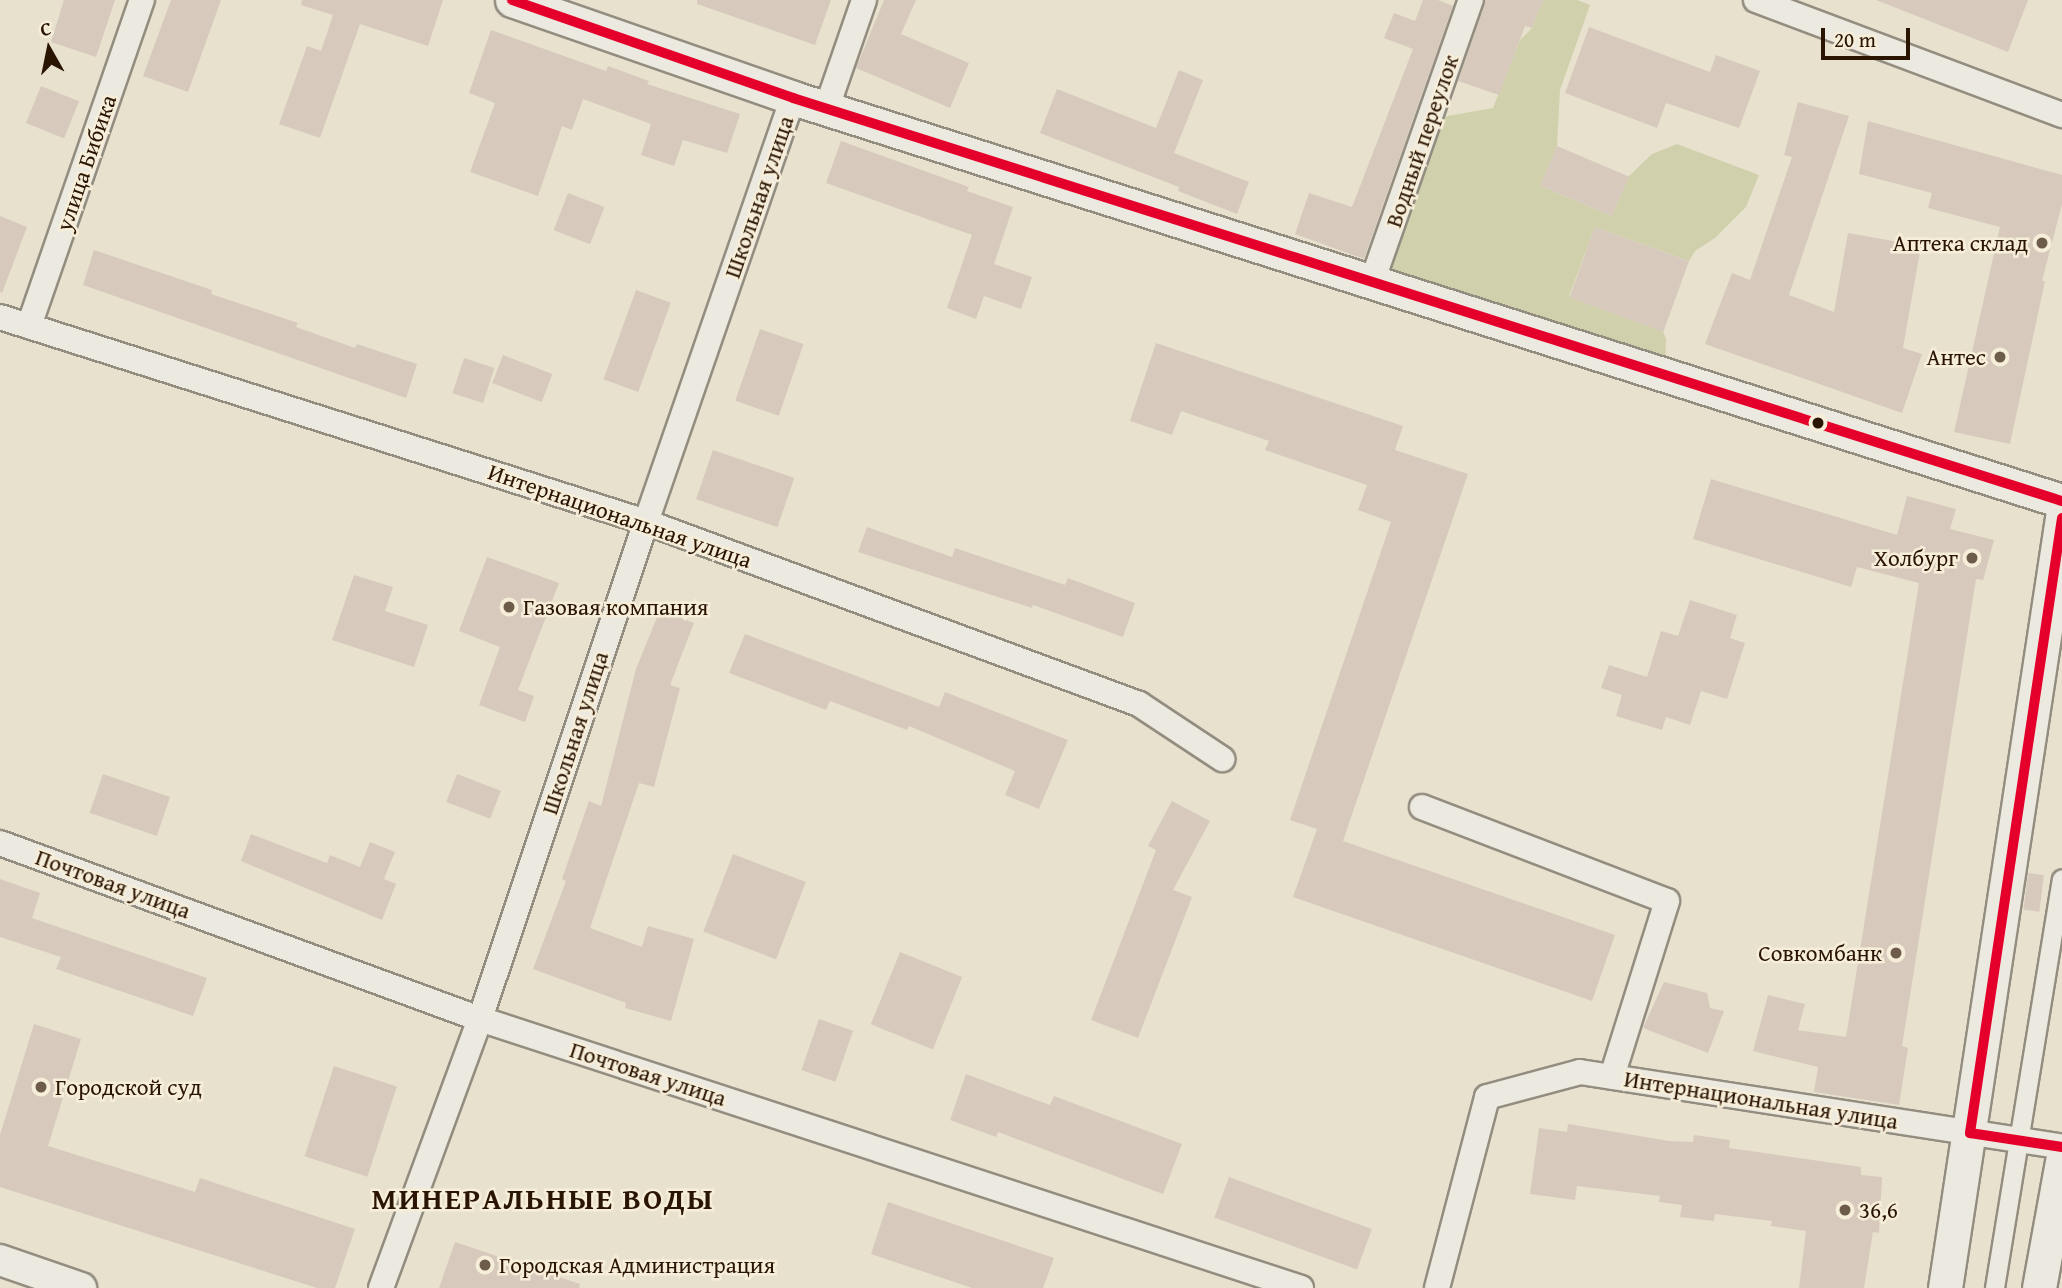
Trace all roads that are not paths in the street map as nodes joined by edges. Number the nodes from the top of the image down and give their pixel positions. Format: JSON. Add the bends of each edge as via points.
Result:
{"nodes":[{"id":1,"x":142,"y":0,"type":"edge"},
{"id":2,"x":512,"y":0,"type":"edge"},
{"id":3,"x":864,"y":0,"type":"edge"},
{"id":4,"x":1471,"y":0,"type":"edge"},
{"id":5,"x":1756,"y":0,"type":"edge"},
{"id":6,"x":793,"y":98,"type":"junction"},
{"id":7,"x":827,"y":107,"type":"junction"},
{"id":8,"x":2062,"y":115,"type":"edge"},
{"id":9,"x":1372,"y":282,"type":"junction"},
{"id":10,"x":0,"y":317,"type":"edge"},
{"id":11,"x":29,"y":327,"type":"junction"},
{"id":12,"x":2062,"y":500,"type":"edge"},
{"id":13,"x":2062,"y":518,"type":"edge"},
{"id":14,"x":646,"y":522,"type":"junction"},
{"id":15,"x":1222,"y":759,"type":"dead end"},
{"id":16,"x":1422,"y":807,"type":"dead end"},
{"id":17,"x":0,"y":843,"type":"edge"},
{"id":18,"x":2062,"y":879,"type":"edge"},
{"id":19,"x":480,"y":1019,"type":"junction"},
{"id":20,"x":1612,"y":1077,"type":"junction"},
{"id":21,"x":1970,"y":1133,"type":"junction"},
{"id":22,"x":2019,"y":1140,"type":"junction"},
{"id":23,"x":2062,"y":1147,"type":"edge"},
{"id":24,"x":2062,"y":1161,"type":"edge"},
{"id":25,"x":0,"y":1260,"type":"edge"},
{"id":26,"x":81,"y":1288,"type":"edge"},
{"id":27,"x":381,"y":1288,"type":"edge"},
{"id":28,"x":1301,"y":1288,"type":"edge"},
{"id":29,"x":1437,"y":1288,"type":"edge"},
{"id":30,"x":1945,"y":1288,"type":"edge"},
{"id":31,"x":1995,"y":1288,"type":"edge"},
{"id":32,"x":2039,"y":1288,"type":"edge"}],
"edges":[{"from":1,"to":11,"type":"street","name":"улица Бибика"},
{"from":2,"to":6,"type":"main road"},
{"from":3,"to":7,"type":"street","name":"Школьная улица"},
{"from":4,"to":9,"type":"street","name":"Водный переулок"},
{"from":5,"to":8,"type":"street"},
{"from":6,"to":7,"type":"main road"},
{"from":6,"to":14,"type":"street","name":"Школьная улица"},
{"from":7,"to":9,"type":"main road"},
{"from":9,"to":12,"type":"main road"},
{"from":10,"to":11,"type":"street","name":"Интернациональная улица"},
{"from":11,"to":14,"type":"street","name":"Интернациональная улица"},
{"from":13,"to":21,"type":"main road"},
{"from":14,"to":15,"type":"street","name":"Интернациональная улица","via":[[1139,704]]},
{"from":14,"to":19,"type":"street","name":"Школьная улица"},
{"from":16,"to":20,"type":"street","name":"Интернациональная улица","via":[[1667,901]]},
{"from":17,"to":19,"type":"street","name":"Почтовая улица"},
{"from":18,"to":22,"type":"street"},
{"from":19,"to":27,"type":"street","name":"Школьная улица"},
{"from":19,"to":28,"type":"street","name":"Почтовая улица"},
{"from":20,"to":21,"type":"street","name":"Интернациональная улица"},
{"from":20,"to":29,"type":"street","via":[[1580,1072],[1487,1097]]},
{"from":21,"to":22,"type":"street","name":"Интернациональная улица"},
{"from":21,"to":30,"type":"main road"},
{"from":22,"to":23,"type":"street","name":"Интернациональная улица"},
{"from":22,"to":31,"type":"street"},
{"from":24,"to":32,"type":"main road"},
{"from":25,"to":26,"type":"street"}]}
